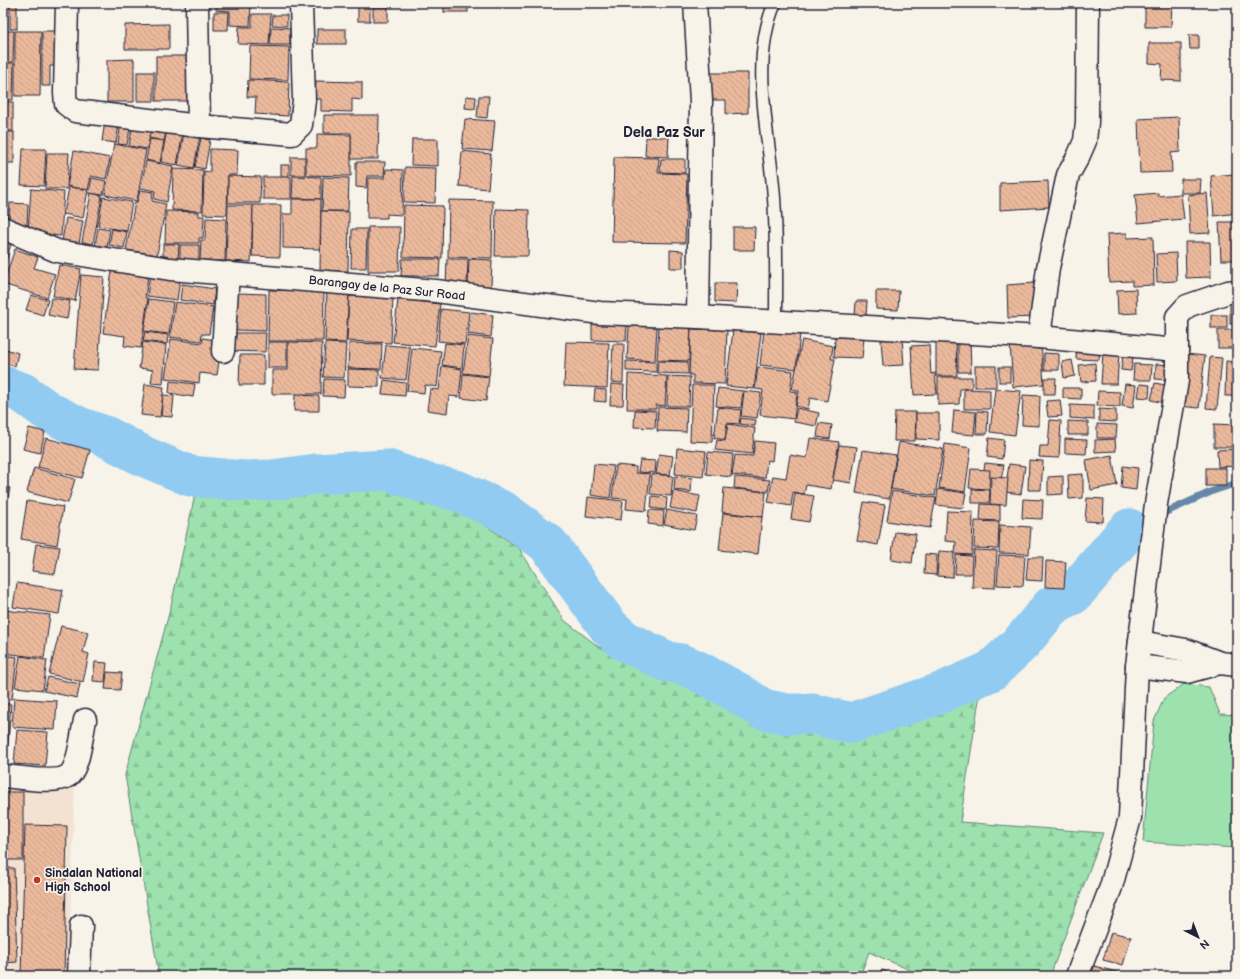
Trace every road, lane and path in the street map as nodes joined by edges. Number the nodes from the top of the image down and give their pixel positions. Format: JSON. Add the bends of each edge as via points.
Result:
{"nodes":[{"id":1,"x":67,"y":3,"type":"edge"},
{"id":2,"x":197,"y":3,"type":"edge"},
{"id":3,"x":301,"y":3,"type":"edge"},
{"id":4,"x":696,"y":3,"type":"edge"},
{"id":5,"x":775,"y":3,"type":"edge"},
{"id":6,"x":1088,"y":3,"type":"edge"},
{"id":7,"x":199,"y":126,"type":"junction"},
{"id":8,"x":3,"y":228,"type":"edge"},
{"id":9,"x":228,"y":273,"type":"junction"},
{"id":10,"x":1237,"y":291,"type":"edge"},
{"id":11,"x":698,"y":317,"type":"junction"},
{"id":12,"x":776,"y":322,"type":"junction"},
{"id":13,"x":1039,"y":336,"type":"junction"},
{"id":14,"x":223,"y":350,"type":"dead end"},
{"id":15,"x":1177,"y":350,"type":"junction"},
{"id":16,"x":1140,"y":642,"type":"junction"},
{"id":17,"x":1228,"y":664,"type":"edge"},
{"id":18,"x":1136,"y":666,"type":"junction"},
{"id":19,"x":85,"y":720,"type":"dead end"},
{"id":20,"x":3,"y":776,"type":"edge"},
{"id":21,"x":81,"y":926,"type":"dead end"},
{"id":22,"x":79,"y":976,"type":"edge"},
{"id":23,"x":1077,"y":976,"type":"edge"}],
"edges":[{"from":1,"to":7,"type":"street","via":[[66,104],[75,111]]},
{"from":2,"to":7,"type":"street"},
{"from":3,"to":7,"type":"street","via":[[304,100],[301,125],[292,134]]},
{"from":4,"to":11,"type":"street","via":[[701,101]]},
{"from":5,"to":12,"type":"lane","via":[[768,19],[762,78],[774,198]]},
{"from":6,"to":13,"type":"street","via":[[1085,141],[1068,174],[1048,268]]},
{"from":8,"to":9,"type":"street","name":"Barangay de la Paz Sur Road","via":[[57,251],[170,269]]},
{"from":9,"to":11,"type":"street","name":"Barangay de la Paz Sur Road","via":[[436,291],[600,313]]},
{"from":9,"to":14,"type":"street"},
{"from":10,"to":15,"type":"street","via":[[1187,306],[1177,317]]},
{"from":11,"to":12,"type":"street","name":"Barangay de la Paz Sur Road"},
{"from":12,"to":13,"type":"street","name":"Barangay de la Paz Sur Road"},
{"from":13,"to":15,"type":"street","name":"Barangay de la Paz Sur Road"},
{"from":15,"to":16,"type":"street","via":[[1177,381],[1156,504]]},
{"from":16,"to":17,"type":"street","via":[[1186,650]]},
{"from":16,"to":18,"type":"street"},
{"from":17,"to":18,"type":"street","via":[[1187,672]]},
{"from":18,"to":23,"type":"street","via":[[1130,818],[1111,887]]},
{"from":19,"to":20,"type":"street","via":[[76,760],[70,774],[58,780]]},
{"from":21,"to":22,"type":"street"}]}
